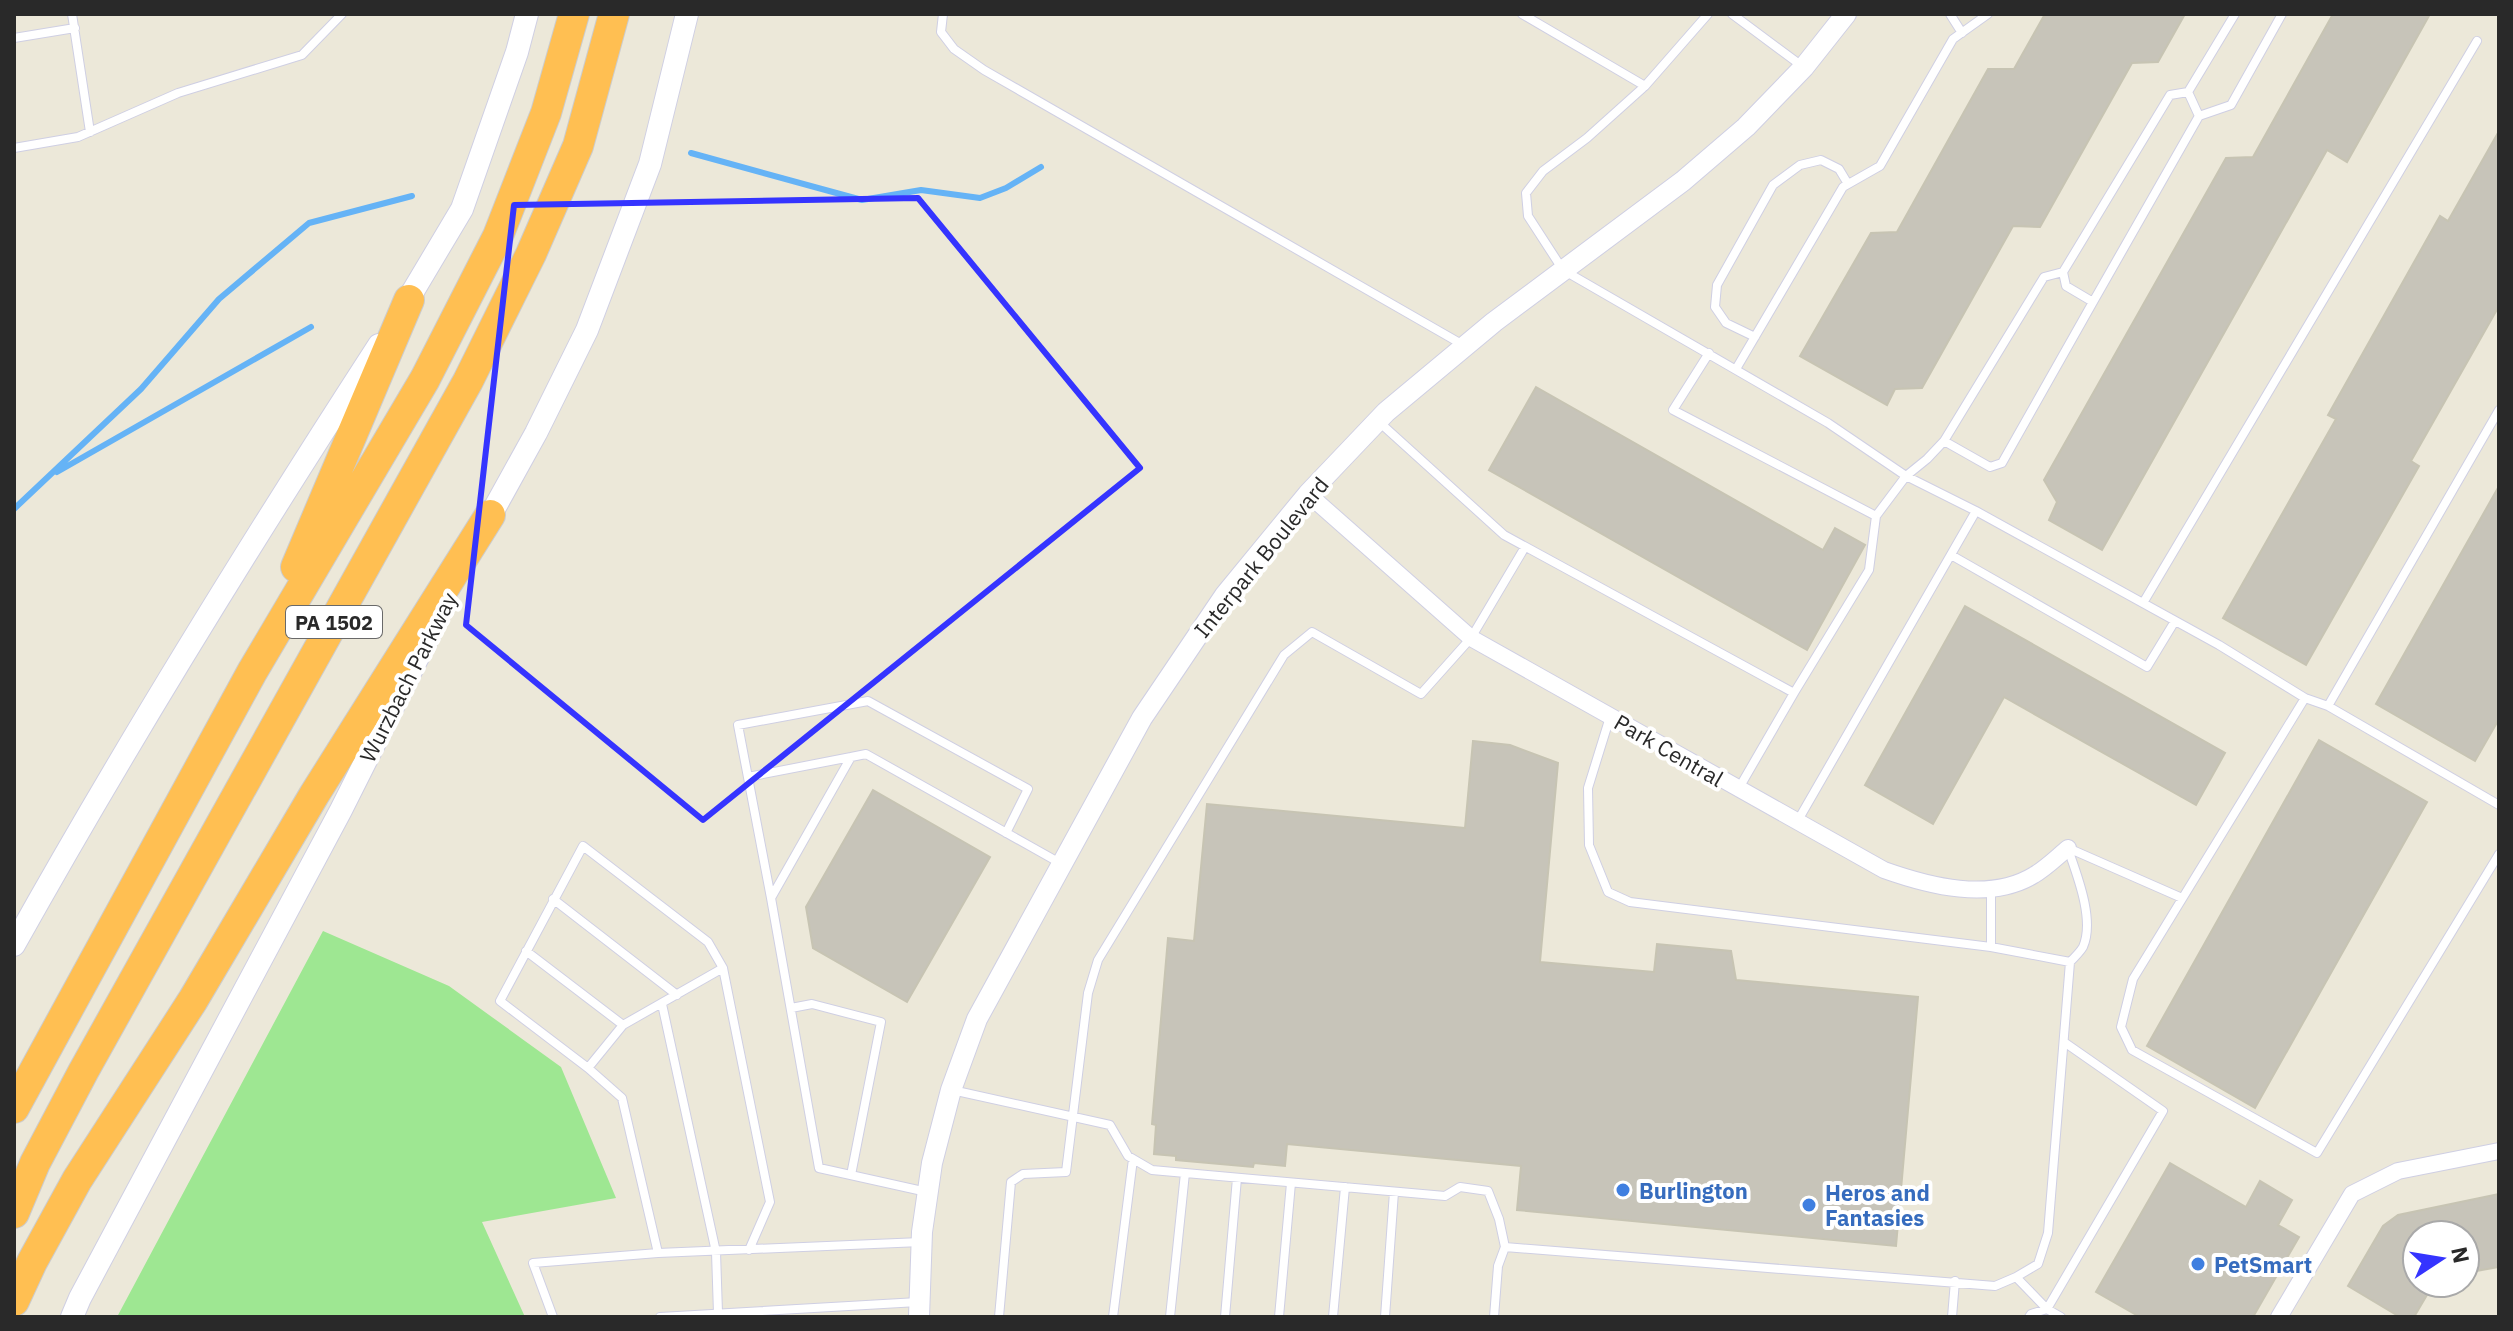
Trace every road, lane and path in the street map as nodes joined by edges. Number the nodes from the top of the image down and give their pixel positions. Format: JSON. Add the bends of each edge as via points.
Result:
{"nodes":[{"id":1,"x":72,"y":14,"type":"edge"},
{"id":2,"x":527,"y":14,"type":"edge"},
{"id":3,"x":574,"y":14,"type":"edge"},
{"id":4,"x":614,"y":14,"type":"edge"},
{"id":5,"x":687,"y":14,"type":"edge"},
{"id":6,"x":943,"y":14,"type":"edge"},
{"id":7,"x":1522,"y":14,"type":"edge"},
{"id":8,"x":1708,"y":14,"type":"edge"},
{"id":9,"x":1732,"y":14,"type":"edge"},
{"id":10,"x":1846,"y":14,"type":"edge"},
{"id":11,"x":1950,"y":14,"type":"edge"},
{"id":12,"x":1988,"y":14,"type":"edge"},
{"id":13,"x":2235,"y":14,"type":"edge"},
{"id":14,"x":2282,"y":14,"type":"edge"},
{"id":15,"x":341,"y":15,"type":"edge"},
{"id":16,"x":75,"y":28,"type":"junction"},
{"id":17,"x":1962,"y":33,"type":"junction"},
{"id":18,"x":14,"y":38,"type":"edge"},
{"id":19,"x":2477,"y":41,"type":"dead end"},
{"id":20,"x":1804,"y":67,"type":"junction"},
{"id":21,"x":1645,"y":86,"type":"junction"},
{"id":22,"x":2188,"y":92,"type":"junction"},
{"id":23,"x":2199,"y":116,"type":"junction"},
{"id":24,"x":90,"y":132,"type":"junction"},
{"id":25,"x":14,"y":148,"type":"edge"},
{"id":26,"x":1848,"y":184,"type":"junction"},
{"id":27,"x":1563,"y":270,"type":"junction"},
{"id":28,"x":2063,"y":272,"type":"junction"},
{"id":29,"x":409,"y":300,"type":"junction"},
{"id":30,"x":2093,"y":302,"type":"junction"},
{"id":31,"x":1755,"y":337,"type":"junction"},
{"id":32,"x":1465,"y":346,"type":"junction"},
{"id":33,"x":1709,"y":353,"type":"junction"},
{"id":34,"x":1736,"y":369,"type":"junction"},
{"id":35,"x":2499,"y":410,"type":"edge"},
{"id":36,"x":1378,"y":420,"type":"junction"},
{"id":37,"x":1944,"y":441,"type":"junction"},
{"id":38,"x":1906,"y":476,"type":"junction"},
{"id":39,"x":1308,"y":494,"type":"junction"},
{"id":40,"x":1976,"y":511,"type":"junction"},
{"id":41,"x":490,"y":515,"type":"junction"},
{"id":42,"x":1876,"y":516,"type":"junction"},
{"id":43,"x":1525,"y":547,"type":"junction"},
{"id":44,"x":1951,"y":555,"type":"junction"},
{"id":45,"x":2143,"y":603,"type":"junction"},
{"id":46,"x":2175,"y":621,"type":"junction"},
{"id":47,"x":1471,"y":638,"type":"junction"},
{"id":48,"x":252,"y":672,"type":"junction"},
{"id":49,"x":1794,"y":693,"type":"junction"},
{"id":50,"x":2305,"y":698,"type":"junction"},
{"id":51,"x":2328,"y":706,"type":"junction"},
{"id":52,"x":1610,"y":717,"type":"junction"},
{"id":53,"x":851,"y":757,"type":"junction"},
{"id":54,"x":748,"y":777,"type":"junction"},
{"id":55,"x":1738,"y":789,"type":"junction"},
{"id":56,"x":2499,"y":805,"type":"edge"},
{"id":57,"x":1797,"y":822,"type":"junction"},
{"id":58,"x":1006,"y":833,"type":"junction"},
{"id":59,"x":2068,"y":848,"type":"junction"},
{"id":60,"x":2499,"y":854,"type":"edge"},
{"id":61,"x":1060,"y":863,"type":"junction"},
{"id":62,"x":1991,"y":889,"type":"junction"},
{"id":63,"x":771,"y":898,"type":"junction"},
{"id":64,"x":2182,"y":898,"type":"junction"},
{"id":65,"x":553,"y":899,"type":"junction"},
{"id":66,"x":14,"y":945,"type":"edge"},
{"id":67,"x":1991,"y":947,"type":"junction"},
{"id":68,"x":526,"y":951,"type":"junction"},
{"id":69,"x":2070,"y":962,"type":"junction"},
{"id":70,"x":723,"y":968,"type":"junction"},
{"id":71,"x":677,"y":995,"type":"junction"},
{"id":72,"x":662,"y":1004,"type":"junction"},
{"id":73,"x":791,"y":1008,"type":"junction"},
{"id":74,"x":623,"y":1025,"type":"junction"},
{"id":75,"x":2064,"y":1042,"type":"junction"},
{"id":76,"x":588,"y":1068,"type":"junction"},
{"id":77,"x":951,"y":1090,"type":"junction"},
{"id":78,"x":14,"y":1108,"type":"edge"},
{"id":79,"x":1072,"y":1118,"type":"junction"},
{"id":80,"x":2499,"y":1151,"type":"edge"},
{"id":81,"x":1133,"y":1159,"type":"junction"},
{"id":82,"x":1185,"y":1173,"type":"junction"},
{"id":83,"x":851,"y":1175,"type":"junction"},
{"id":84,"x":1237,"y":1178,"type":"junction"},
{"id":85,"x":1291,"y":1183,"type":"junction"},
{"id":86,"x":1345,"y":1187,"type":"junction"},
{"id":87,"x":928,"y":1192,"type":"junction"},
{"id":88,"x":1394,"y":1192,"type":"junction"},
{"id":89,"x":14,"y":1213,"type":"edge"},
{"id":90,"x":922,"y":1242,"type":"junction"},
{"id":91,"x":1505,"y":1247,"type":"junction"},
{"id":92,"x":749,"y":1250,"type":"junction"},
{"id":93,"x":716,"y":1252,"type":"junction"},
{"id":94,"x":658,"y":1253,"type":"junction"},
{"id":95,"x":2016,"y":1277,"type":"junction"},
{"id":96,"x":1955,"y":1281,"type":"junction"},
{"id":97,"x":14,"y":1301,"type":"edge"},
{"id":98,"x":2047,"y":1309,"type":"junction"},
{"id":99,"x":919,"y":1310,"type":"edge"},
{"id":100,"x":718,"y":1313,"type":"junction"},
{"id":101,"x":2030,"y":1315,"type":"edge"},
{"id":102,"x":660,"y":1316,"type":"edge"},
{"id":103,"x":72,"y":1317,"type":"edge"},
{"id":104,"x":553,"y":1317,"type":"edge"},
{"id":105,"x":648,"y":1317,"type":"edge"},
{"id":106,"x":999,"y":1317,"type":"edge"},
{"id":107,"x":1113,"y":1317,"type":"edge"},
{"id":108,"x":1170,"y":1317,"type":"edge"},
{"id":109,"x":1225,"y":1317,"type":"edge"},
{"id":110,"x":1279,"y":1317,"type":"edge"},
{"id":111,"x":1333,"y":1317,"type":"edge"},
{"id":112,"x":1385,"y":1317,"type":"edge"},
{"id":113,"x":1494,"y":1317,"type":"edge"},
{"id":114,"x":1952,"y":1317,"type":"edge"},
{"id":115,"x":2061,"y":1317,"type":"edge"},
{"id":116,"x":2279,"y":1317,"type":"edge"}],
"edges":[{"from":1,"to":16,"type":"lane"},
{"from":2,"to":29,"type":"main road","via":[[462,209]]},
{"from":3,"to":48,"type":"highway","number":"PA 1502","via":[[546,113],[498,236],[425,379]]},
{"from":4,"to":89,"type":"highway","number":"PA 1502","via":[[578,146],[468,381],[83,1072]]},
{"from":5,"to":41,"type":"main road","name":"Wurzbach Parkway","via":[[650,164],[587,330]]},
{"from":6,"to":32,"type":"lane","via":[[941,32],[954,49],[984,70]]},
{"from":7,"to":21,"type":"lane"},
{"from":8,"to":21,"type":"lane"},
{"from":9,"to":20,"type":"lane"},
{"from":10,"to":20,"type":"street","name":"Interpark Boulevard"},
{"from":11,"to":17,"type":"lane"},
{"from":12,"to":17,"type":"lane"},
{"from":13,"to":22,"type":"lane"},
{"from":14,"to":23,"type":"lane","via":[[2231,105]]},
{"from":15,"to":24,"type":"lane","via":[[302,55],[178,93]]},
{"from":16,"to":18,"type":"lane"},
{"from":16,"to":24,"type":"lane"},
{"from":17,"to":26,"type":"lane","via":[[1953,39],[1880,166]]},
{"from":19,"to":45,"type":"lane"},
{"from":20,"to":27,"type":"street","name":"Interpark Boulevard","via":[[1683,181]]},
{"from":21,"to":27,"type":"lane","via":[[1543,171],[1526,193],[1528,216]]},
{"from":22,"to":23,"type":"lane"},
{"from":22,"to":28,"type":"lane","via":[[2170,95]]},
{"from":23,"to":30,"type":"lane"},
{"from":24,"to":25,"type":"lane"},
{"from":26,"to":31,"type":"lane"},
{"from":26,"to":31,"type":"lane","via":[[1839,169],[1821,160],[1800,165],[1773,185],[1717,285],[1715,307],[1726,323]]},
{"from":27,"to":32,"type":"street","name":"Interpark Boulevard"},
{"from":27,"to":33,"type":"lane"},
{"from":28,"to":30,"type":"lane","via":[[2066,286]]},
{"from":28,"to":37,"type":"lane","via":[[2044,277]]},
{"from":29,"to":48,"type":"highway"},
{"from":29,"to":66,"type":"main road","via":[[87,814]]},
{"from":30,"to":37,"type":"lane","via":[[2002,463],[1990,467]]},
{"from":31,"to":34,"type":"lane"},
{"from":32,"to":36,"type":"street","name":"Interpark Boulevard"},
{"from":33,"to":34,"type":"lane"},
{"from":33,"to":42,"type":"lane","via":[[1673,410]]},
{"from":34,"to":38,"type":"lane"},
{"from":35,"to":51,"type":"lane"},
{"from":36,"to":39,"type":"street","name":"Interpark Boulevard"},
{"from":36,"to":43,"type":"lane","via":[[1504,535]]},
{"from":37,"to":38,"type":"lane"},
{"from":38,"to":40,"type":"lane"},
{"from":38,"to":42,"type":"lane"},
{"from":39,"to":47,"type":"street","name":"Park Central"},
{"from":39,"to":61,"type":"street","name":"Interpark Boulevard","via":[[1225,595],[1142,718]]},
{"from":40,"to":44,"type":"lane"},
{"from":40,"to":45,"type":"lane"},
{"from":41,"to":97,"type":"highway","via":[[77,1180]]},
{"from":41,"to":103,"type":"main road","name":"Wurzbach Parkway","via":[[341,810]]},
{"from":42,"to":49,"type":"lane","via":[[1869,570]]},
{"from":43,"to":47,"type":"lane"},
{"from":43,"to":49,"type":"lane"},
{"from":44,"to":46,"type":"lane","via":[[2147,667]]},
{"from":44,"to":57,"type":"lane"},
{"from":45,"to":46,"type":"lane"},
{"from":46,"to":50,"type":"lane"},
{"from":47,"to":52,"type":"street","name":"Park Central"},
{"from":47,"to":79,"type":"lane","via":[[1421,694],[1312,632],[1284,655],[1098,960],[1088,993]]},
{"from":48,"to":78,"type":"highway","number":"PA 1502"},
{"from":49,"to":55,"type":"lane"},
{"from":50,"to":51,"type":"lane"},
{"from":50,"to":64,"type":"lane"},
{"from":51,"to":56,"type":"lane"},
{"from":52,"to":55,"type":"street","name":"Park Central"},
{"from":52,"to":67,"type":"lane","via":[[1588,788],[1589,845],[1608,892],[1630,902]]},
{"from":53,"to":54,"type":"lane"},
{"from":53,"to":58,"type":"lane","via":[[866,754]]},
{"from":53,"to":63,"type":"lane"},
{"from":54,"to":58,"type":"lane","via":[[738,725],[868,701],[1028,789]]},
{"from":54,"to":63,"type":"lane"},
{"from":55,"to":57,"type":"street","name":"Park Central"},
{"from":57,"to":62,"type":"street","name":"Park Central","via":[[1856,856],[1913,880],[1943,888]]},
{"from":58,"to":61,"type":"lane"},
{"from":59,"to":62,"type":"street","name":"Park Central","via":[[2032,876]]},
{"from":59,"to":64,"type":"lane"},
{"from":59,"to":69,"type":"lane","via":[[2083,890],[2086,928],[2082,948]]},
{"from":60,"to":64,"type":"lane","via":[[2317,1153],[2132,1050],[2121,1027],[2133,979]]},
{"from":61,"to":77,"type":"street","name":"Interpark Boulevard","via":[[977,1019]]},
{"from":62,"to":67,"type":"lane"},
{"from":63,"to":73,"type":"lane"},
{"from":65,"to":68,"type":"lane"},
{"from":65,"to":70,"type":"lane","via":[[583,846],[708,942]]},
{"from":65,"to":71,"type":"lane"},
{"from":67,"to":69,"type":"lane"},
{"from":68,"to":74,"type":"lane"},
{"from":68,"to":76,"type":"lane","via":[[500,1001]]},
{"from":69,"to":75,"type":"lane"},
{"from":70,"to":71,"type":"lane"},
{"from":70,"to":92,"type":"lane","via":[[770,1202]]},
{"from":71,"to":72,"type":"lane"},
{"from":72,"to":74,"type":"lane"},
{"from":72,"to":93,"type":"lane"},
{"from":73,"to":83,"type":"lane","via":[[819,1168]]},
{"from":73,"to":83,"type":"lane","via":[[812,1004],[881,1022]]},
{"from":74,"to":76,"type":"lane"},
{"from":75,"to":95,"type":"lane","via":[[2048,1233],[2038,1264]]},
{"from":75,"to":98,"type":"lane","via":[[2163,1111]]},
{"from":76,"to":94,"type":"lane","via":[[622,1098]]},
{"from":77,"to":79,"type":"lane"},
{"from":77,"to":87,"type":"street","name":"Interpark Boulevard"},
{"from":79,"to":81,"type":"lane","via":[[1110,1125]]},
{"from":79,"to":106,"type":"lane","via":[[1066,1172],[1023,1174],[1011,1182]]},
{"from":80,"to":116,"type":"street","via":[[2398,1171],[2352,1194]]},
{"from":81,"to":82,"type":"lane","via":[[1152,1170]]},
{"from":81,"to":107,"type":"lane"},
{"from":82,"to":84,"type":"lane"},
{"from":82,"to":108,"type":"lane"},
{"from":83,"to":87,"type":"lane"},
{"from":84,"to":85,"type":"lane"},
{"from":84,"to":109,"type":"lane"},
{"from":85,"to":86,"type":"lane"},
{"from":85,"to":110,"type":"lane"},
{"from":86,"to":88,"type":"lane"},
{"from":86,"to":111,"type":"lane"},
{"from":87,"to":90,"type":"street","name":"Interpark Boulevard"},
{"from":88,"to":91,"type":"lane","via":[[1445,1196],[1460,1187],[1488,1191]]},
{"from":88,"to":112,"type":"lane"},
{"from":90,"to":92,"type":"lane"},
{"from":90,"to":99,"type":"street","name":"Interpark Boulevard"},
{"from":91,"to":96,"type":"lane"},
{"from":91,"to":113,"type":"lane"},
{"from":92,"to":93,"type":"lane"},
{"from":93,"to":94,"type":"lane"},
{"from":93,"to":100,"type":"lane"},
{"from":94,"to":104,"type":"lane","via":[[533,1263]]},
{"from":95,"to":96,"type":"lane","via":[[1995,1286]]},
{"from":95,"to":98,"type":"lane"},
{"from":96,"to":114,"type":"lane"},
{"from":98,"to":101,"type":"lane"},
{"from":98,"to":115,"type":"lane"},
{"from":99,"to":100,"type":"lane"},
{"from":100,"to":102,"type":"lane"},
{"from":102,"to":105,"type":"lane"}]}
